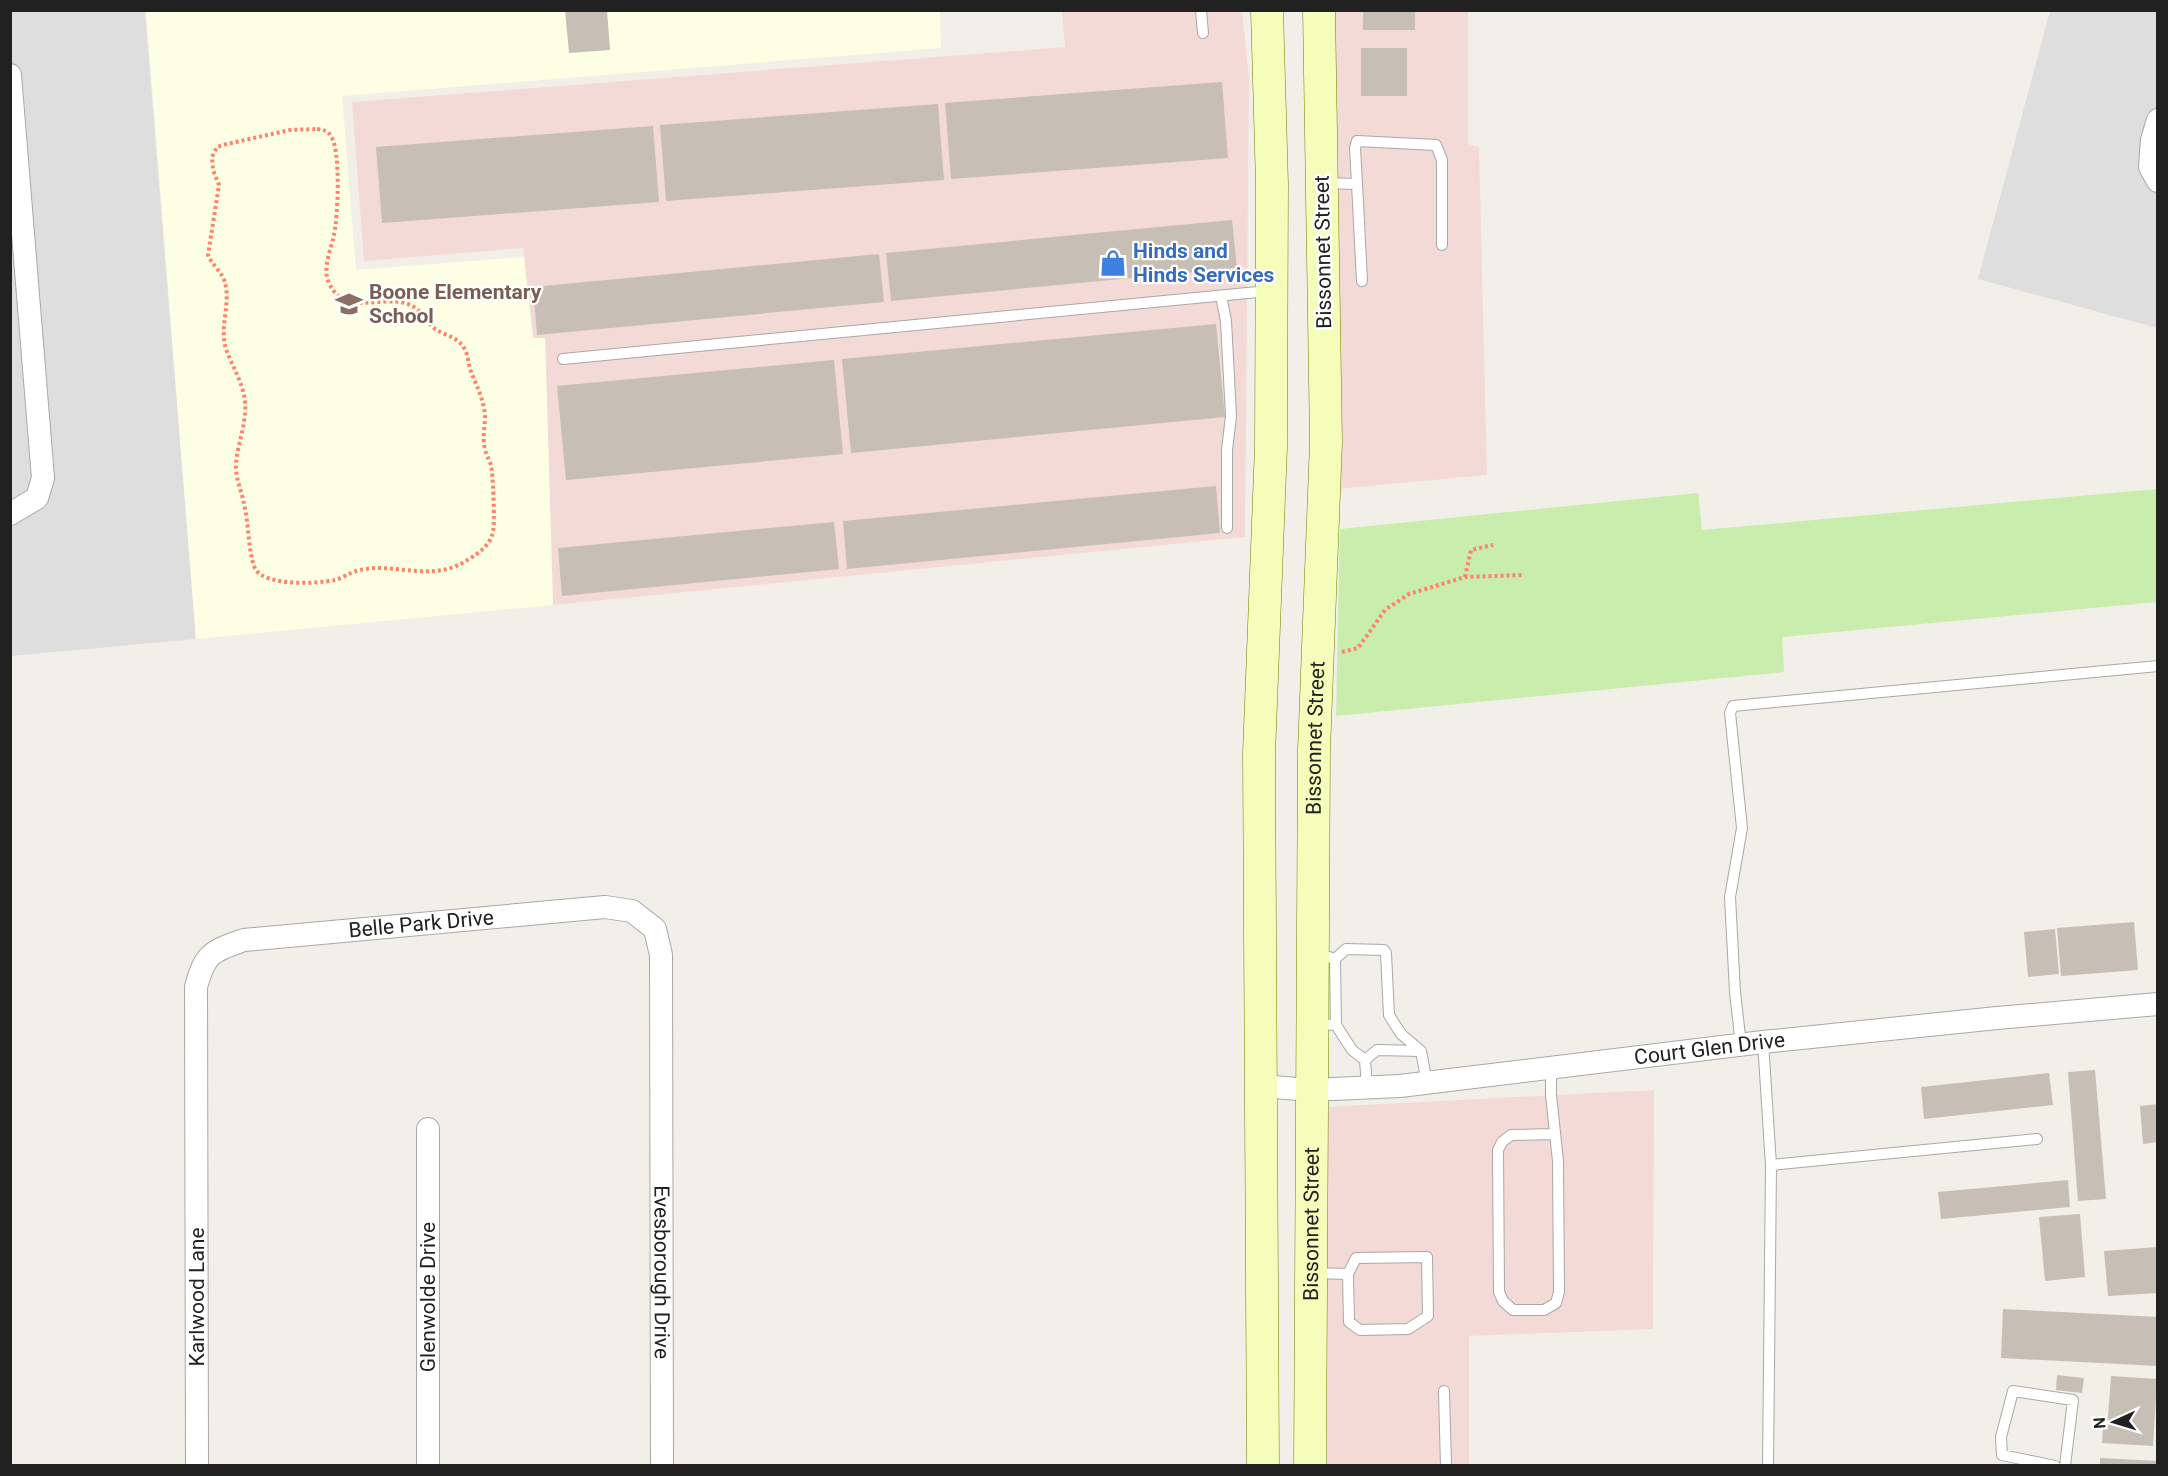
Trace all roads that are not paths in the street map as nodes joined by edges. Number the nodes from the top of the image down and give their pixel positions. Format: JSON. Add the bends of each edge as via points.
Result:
{"nodes":[{"id":1,"x":1201,"y":10,"type":"edge"},
{"id":2,"x":1267,"y":10,"type":"edge"},
{"id":3,"x":1319,"y":10,"type":"edge"},
{"id":4,"x":1203,"y":33,"type":"dead end"},
{"id":5,"x":10,"y":75,"type":"edge"},
{"id":6,"x":2157,"y":120,"type":"edge"},
{"id":7,"x":2157,"y":181,"type":"edge"},
{"id":8,"x":1322,"y":183,"type":"junction"},
{"id":9,"x":1357,"y":184,"type":"junction"},
{"id":10,"x":1442,"y":245,"type":"dead end"},
{"id":11,"x":1362,"y":281,"type":"dead end"},
{"id":12,"x":1271,"y":291,"type":"junction"},
{"id":13,"x":1221,"y":296,"type":"junction"},
{"id":14,"x":563,"y":359,"type":"dead end"},
{"id":15,"x":10,"y":514,"type":"edge"},
{"id":16,"x":1227,"y":528,"type":"dead end"},
{"id":17,"x":2157,"y":666,"type":"edge"},
{"id":18,"x":1323,"y":958,"type":"junction"},
{"id":19,"x":2157,"y":1004,"type":"edge"},
{"id":20,"x":1323,"y":1024,"type":"junction"},
{"id":21,"x":1763,"y":1042,"type":"junction"},
{"id":22,"x":1741,"y":1045,"type":"junction"},
{"id":23,"x":1421,"y":1051,"type":"junction"},
{"id":24,"x":1365,"y":1060,"type":"junction"},
{"id":25,"x":1551,"y":1068,"type":"junction"},
{"id":26,"x":661,"y":1080,"type":"joint"},
{"id":27,"x":1426,"y":1083,"type":"junction"},
{"id":28,"x":1260,"y":1086,"type":"junction"},
{"id":29,"x":1367,"y":1087,"type":"junction"},
{"id":30,"x":1311,"y":1090,"type":"junction"},
{"id":31,"x":196,"y":1129,"type":"joint"},
{"id":32,"x":428,"y":1129,"type":"dead end"},
{"id":33,"x":1554,"y":1134,"type":"junction"},
{"id":34,"x":2037,"y":1139,"type":"dead end"},
{"id":35,"x":1771,"y":1165,"type":"junction"},
{"id":36,"x":1310,"y":1272,"type":"junction"},
{"id":37,"x":1348,"y":1274,"type":"junction"},
{"id":38,"x":1444,"y":1391,"type":"dead end"},
{"id":39,"x":2002,"y":1460,"type":"edge"},
{"id":40,"x":197,"y":1466,"type":"edge"},
{"id":41,"x":428,"y":1466,"type":"edge"},
{"id":42,"x":662,"y":1466,"type":"edge"},
{"id":43,"x":1263,"y":1466,"type":"edge"},
{"id":44,"x":1311,"y":1466,"type":"edge"},
{"id":45,"x":1446,"y":1466,"type":"edge"},
{"id":46,"x":1768,"y":1466,"type":"edge"},
{"id":47,"x":2055,"y":1466,"type":"edge"},
{"id":48,"x":2065,"y":1466,"type":"edge"}],
"edges":[{"from":1,"to":4,"type":"lane"},
{"from":2,"to":12,"type":"main road"},
{"from":3,"to":8,"type":"main road","name":"Bissonnet Street"},
{"from":5,"to":15,"type":"street","via":[[43,478],[37,498]]},
{"from":6,"to":7,"type":"street","via":[[2150,167]]},
{"from":8,"to":9,"type":"lane"},
{"from":8,"to":18,"type":"main road","name":"Bissonnet Street","via":[[1326,442],[1314,750]]},
{"from":9,"to":10,"type":"lane","via":[[1357,141],[1437,146],[1442,160]]},
{"from":9,"to":11,"type":"lane"},
{"from":12,"to":13,"type":"lane"},
{"from":12,"to":28,"type":"main road","via":[[1270,446],[1259,754]]},
{"from":13,"to":14,"type":"lane"},
{"from":13,"to":16,"type":"lane","via":[[1231,416]]},
{"from":17,"to":22,"type":"lane","via":[[1733,706],[1730,713],[1742,828],[1730,897]]},
{"from":18,"to":20,"type":"main road","name":"Bissonnet Street"},
{"from":18,"to":23,"type":"lane","via":[[1346,949],[1384,950],[1389,1015],[1401,1034]]},
{"from":19,"to":21,"type":"street","name":"Court Glen Drive"},
{"from":20,"to":24,"type":"lane"},
{"from":20,"to":30,"type":"main road","name":"Bissonnet Street"},
{"from":21,"to":22,"type":"street","name":"Court Glen Drive"},
{"from":21,"to":35,"type":"lane"},
{"from":22,"to":25,"type":"street","name":"Court Glen Drive"},
{"from":23,"to":24,"type":"lane","via":[[1377,1050]]},
{"from":23,"to":27,"type":"lane"},
{"from":24,"to":29,"type":"lane"},
{"from":25,"to":27,"type":"street","name":"Court Glen Drive"},
{"from":25,"to":33,"type":"lane"},
{"from":26,"to":31,"type":"street","name":"Belle Park Drive","via":[[662,955],[655,929],[632,912],[604,907],[244,940],[218,949],[202,964],[196,987]]},
{"from":26,"to":42,"type":"street","name":"Evesborough Drive"},
{"from":27,"to":29,"type":"street","name":"Court Glen Drive"},
{"from":28,"to":30,"type":"street","name":"Court Glen Drive"},
{"from":28,"to":43,"type":"main road"},
{"from":29,"to":30,"type":"street","name":"Court Glen Drive"},
{"from":30,"to":36,"type":"main road","name":"Bissonnet Street"},
{"from":31,"to":40,"type":"street","name":"Karlwood Lane"},
{"from":32,"to":41,"type":"street","name":"Glenwolde Drive"},
{"from":33,"to":33,"type":"lane","via":[[1558,1161],[1559,1292],[1556,1303],[1544,1310],[1513,1310],[1499,1292],[1498,1150],[1511,1136]]},
{"from":34,"to":35,"type":"lane"},
{"from":35,"to":46,"type":"lane"},
{"from":36,"to":37,"type":"lane"},
{"from":36,"to":44,"type":"main road","name":"Bissonnet Street"},
{"from":37,"to":37,"type":"lane","via":[[1356,1258],[1427,1257],[1428,1316],[1408,1329],[1360,1330],[1349,1322]]},
{"from":38,"to":45,"type":"lane"},
{"from":39,"to":47,"type":"lane"},
{"from":39,"to":48,"type":"lane","via":[[2001,1437],[2013,1391],[2073,1400]]}]}
